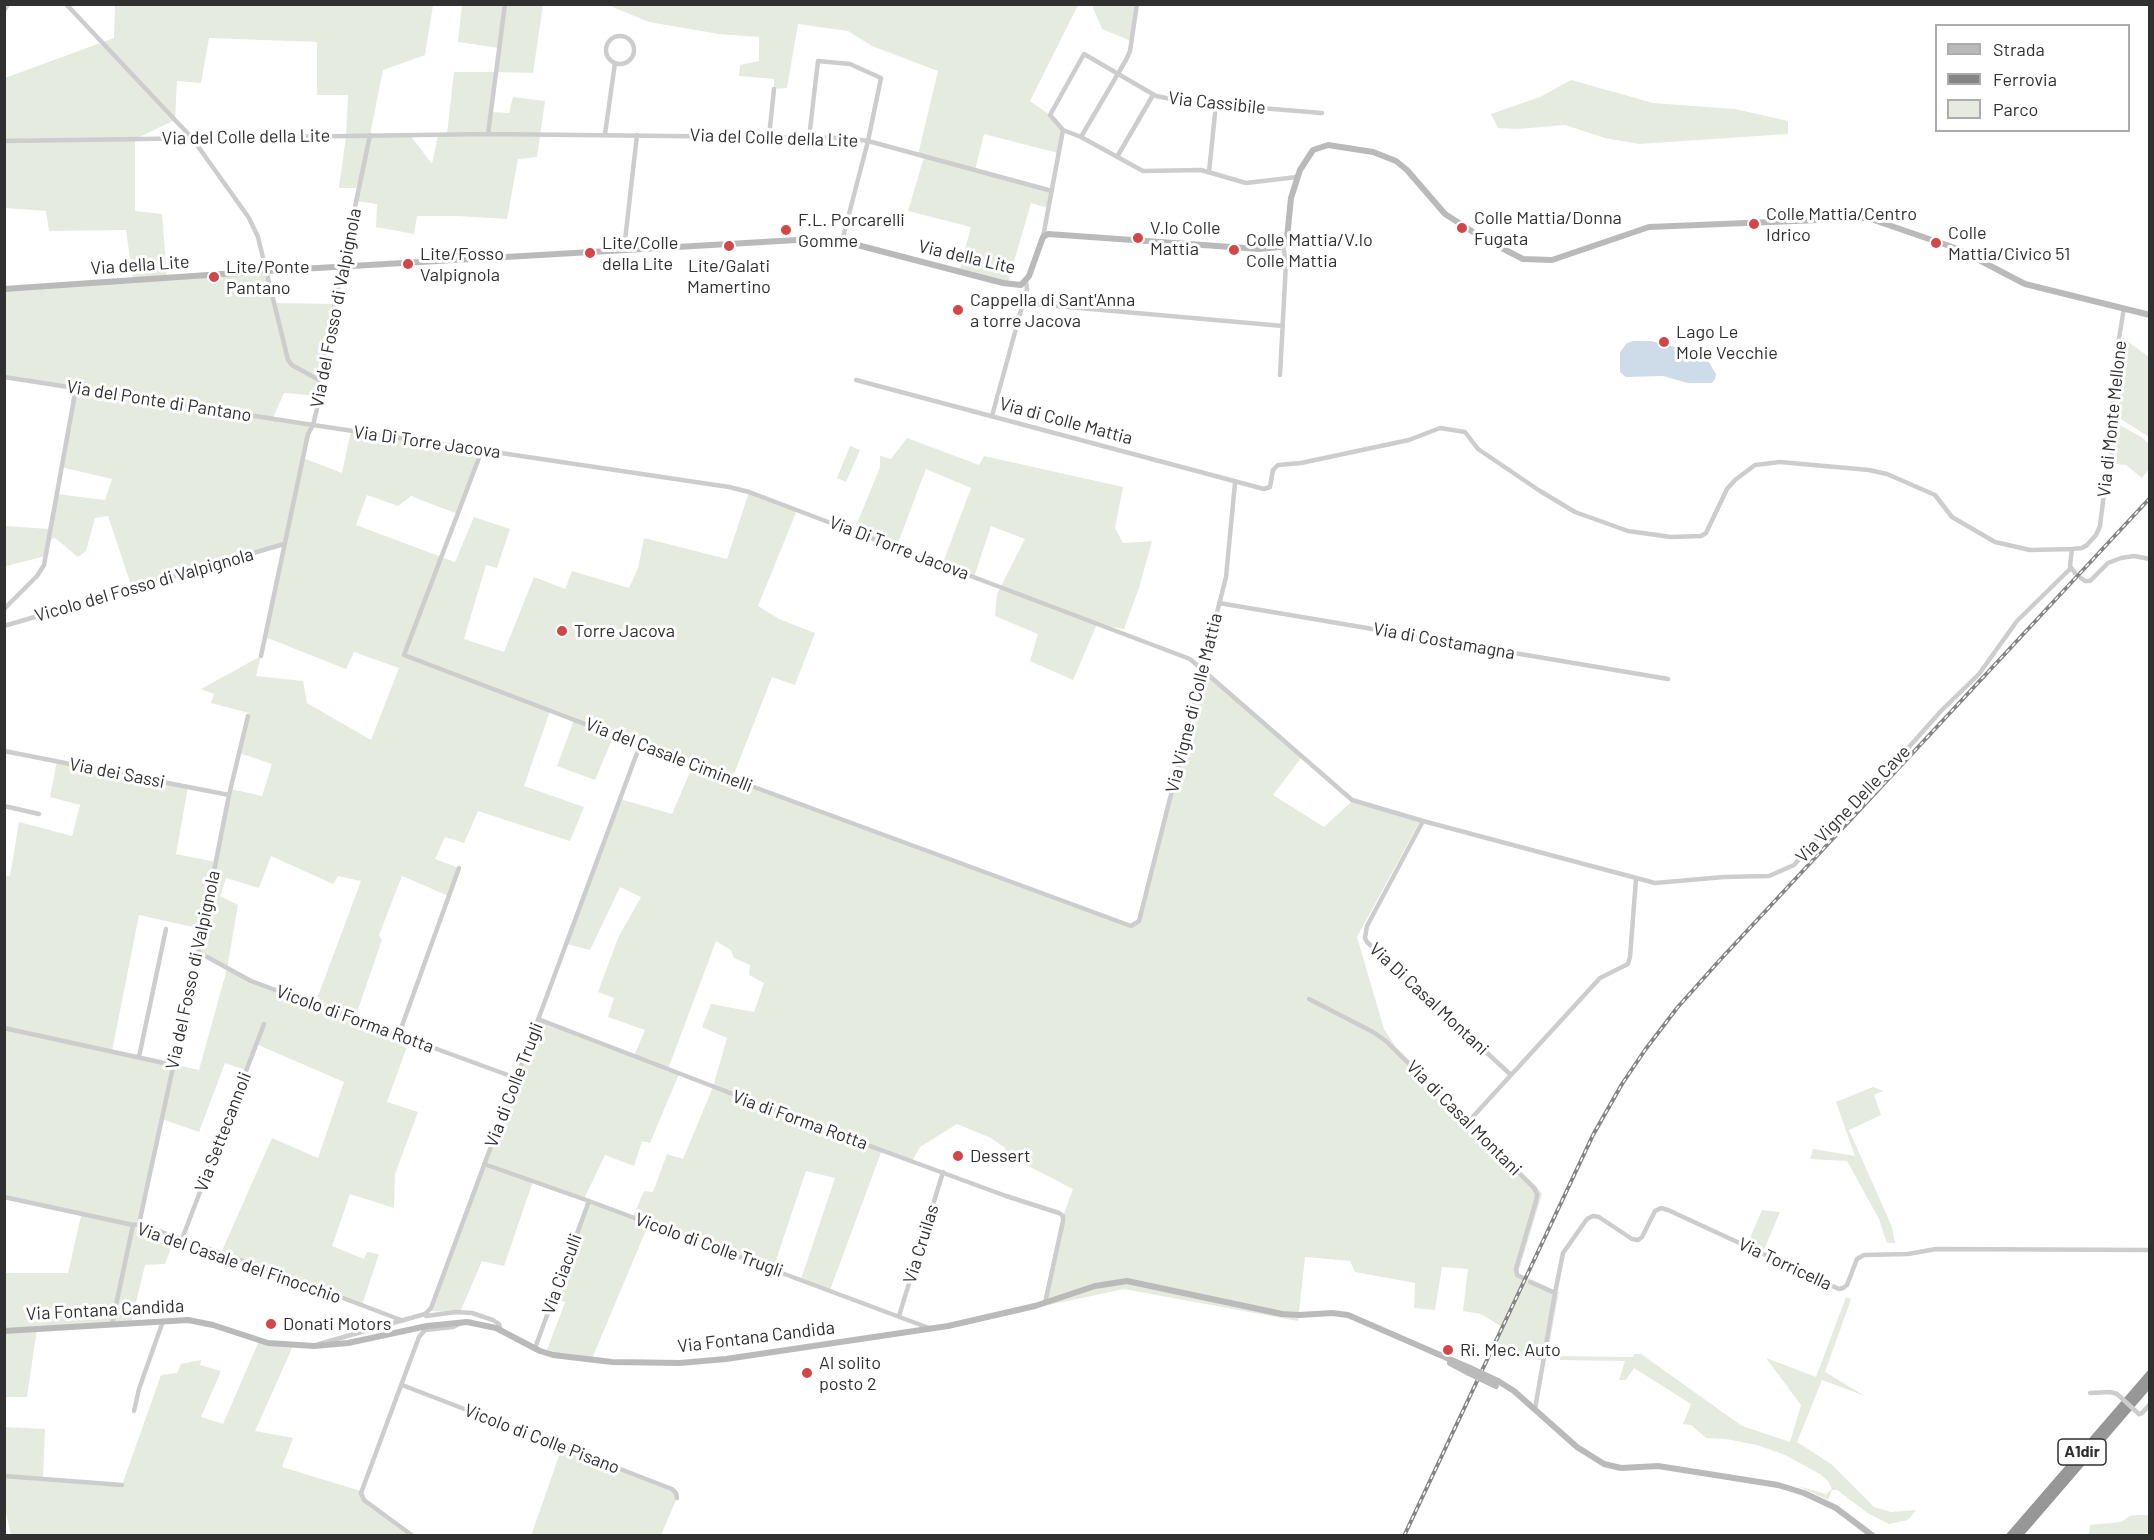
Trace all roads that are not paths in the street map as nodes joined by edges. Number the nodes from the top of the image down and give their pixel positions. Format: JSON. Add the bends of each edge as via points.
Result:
{"nodes":[{"id":1,"x":8,"y":4,"type":"edge"},
{"id":2,"x":66,"y":4,"type":"edge"},
{"id":3,"x":505,"y":4,"type":"edge"},
{"id":4,"x":1137,"y":4,"type":"edge"},
{"id":5,"x":4,"y":11,"type":"edge"},
{"id":6,"x":615,"y":63,"type":"junction"},
{"id":7,"x":1118,"y":73,"type":"junction"},
{"id":8,"x":774,"y":89,"type":"dead end"},
{"id":9,"x":1153,"y":95,"type":"junction"},
{"id":10,"x":1216,"y":104,"type":"junction"},
{"id":11,"x":1322,"y":113,"type":"dead end"},
{"id":12,"x":1063,"y":130,"type":"junction"},
{"id":13,"x":488,"y":134,"type":"junction"},
{"id":14,"x":605,"y":134,"type":"junction"},
{"id":15,"x":370,"y":135,"type":"junction"},
{"id":16,"x":637,"y":135,"type":"junction"},
{"id":17,"x":770,"y":137,"type":"junction"},
{"id":18,"x":1081,"y":137,"type":"junction"},
{"id":19,"x":192,"y":138,"type":"junction"},
{"id":20,"x":809,"y":138,"type":"junction"},
{"id":21,"x":4,"y":141,"type":"edge"},
{"id":22,"x":868,"y":141,"type":"junction"},
{"id":23,"x":1117,"y":157,"type":"junction"},
{"id":24,"x":1209,"y":172,"type":"junction"},
{"id":25,"x":1297,"y":177,"type":"junction"},
{"id":26,"x":1052,"y":191,"type":"junction"},
{"id":27,"x":1043,"y":237,"type":"junction"},
{"id":28,"x":842,"y":241,"type":"junction"},
{"id":29,"x":1283,"y":245,"type":"junction"},
{"id":30,"x":624,"y":249,"type":"junction"},
{"id":31,"x":343,"y":266,"type":"junction"},
{"id":32,"x":266,"y":271,"type":"junction"},
{"id":33,"x":1026,"y":282,"type":"junction"},
{"id":34,"x":4,"y":289,"type":"edge"},
{"id":35,"x":1023,"y":303,"type":"junction"},
{"id":36,"x":2124,"y":308,"type":"junction"},
{"id":37,"x":2150,"y":315,"type":"edge"},
{"id":38,"x":1283,"y":326,"type":"junction"},
{"id":39,"x":1280,"y":375,"type":"dead end"},
{"id":40,"x":4,"y":377,"type":"edge"},
{"id":41,"x":319,"y":380,"type":"junction"},
{"id":42,"x":856,"y":380,"type":"dead end"},
{"id":43,"x":76,"y":388,"type":"junction"},
{"id":44,"x":992,"y":416,"type":"junction"},
{"id":45,"x":313,"y":425,"type":"junction"},
{"id":46,"x":482,"y":450,"type":"junction"},
{"id":47,"x":1235,"y":483,"type":"junction"},
{"id":48,"x":284,"y":544,"type":"junction"},
{"id":49,"x":2072,"y":549,"type":"junction"},
{"id":50,"x":2150,"y":559,"type":"edge"},
{"id":51,"x":2081,"y":578,"type":"dead end"},
{"id":52,"x":1219,"y":603,"type":"junction"},
{"id":53,"x":4,"y":609,"type":"edge"},
{"id":54,"x":4,"y":626,"type":"edge"},
{"id":55,"x":261,"y":656,"type":"dead end"},
{"id":56,"x":1202,"y":668,"type":"junction"},
{"id":57,"x":1668,"y":679,"type":"dead end"},
{"id":58,"x":248,"y":716,"type":"dead end"},
{"id":59,"x":640,"y":745,"type":"junction"},
{"id":60,"x":4,"y":751,"type":"edge"},
{"id":61,"x":229,"y":795,"type":"junction"},
{"id":62,"x":4,"y":806,"type":"edge"},
{"id":63,"x":39,"y":814,"type":"dead end"},
{"id":64,"x":1423,"y":821,"type":"junction"},
{"id":65,"x":459,"y":868,"type":"dead end"},
{"id":66,"x":1636,"y":879,"type":"junction"},
{"id":67,"x":1139,"y":921,"type":"joint"},
{"id":68,"x":166,"y":929,"type":"dead end"},
{"id":69,"x":198,"y":952,"type":"junction"},
{"id":70,"x":1309,"y":999,"type":"dead end"},
{"id":71,"x":538,"y":1019,"type":"junction"},
{"id":72,"x":264,"y":1024,"type":"dead end"},
{"id":73,"x":4,"y":1028,"type":"edge"},
{"id":74,"x":399,"y":1034,"type":"junction"},
{"id":75,"x":139,"y":1057,"type":"junction"},
{"id":76,"x":173,"y":1065,"type":"junction"},
{"id":77,"x":1511,"y":1075,"type":"junction"},
{"id":78,"x":516,"y":1078,"type":"junction"},
{"id":79,"x":1468,"y":1122,"type":"junction"},
{"id":80,"x":484,"y":1164,"type":"junction"},
{"id":81,"x":943,"y":1172,"type":"junction"},
{"id":82,"x":4,"y":1197,"type":"edge"},
{"id":83,"x":589,"y":1201,"type":"junction"},
{"id":84,"x":139,"y":1224,"type":"junction"},
{"id":85,"x":133,"y":1225,"type":"junction"},
{"id":86,"x":182,"y":1239,"type":"junction"},
{"id":87,"x":2150,"y":1250,"type":"edge"},
{"id":88,"x":1522,"y":1278,"type":"dead end"},
{"id":89,"x":1530,"y":1282,"type":"dead end"},
{"id":90,"x":1555,"y":1293,"type":"junction"},
{"id":91,"x":1045,"y":1303,"type":"junction"},
{"id":92,"x":899,"y":1316,"type":"junction"},
{"id":93,"x":414,"y":1317,"type":"junction"},
{"id":94,"x":401,"y":1320,"type":"junction"},
{"id":95,"x":163,"y":1321,"type":"junction"},
{"id":96,"x":463,"y":1322,"type":"junction"},
{"id":97,"x":112,"y":1324,"type":"junction"},
{"id":98,"x":500,"y":1329,"type":"junction"},
{"id":99,"x":932,"y":1329,"type":"junction"},
{"id":100,"x":4,"y":1331,"type":"edge"},
{"id":101,"x":314,"y":1346,"type":"junction"},
{"id":102,"x":535,"y":1348,"type":"junction"},
{"id":103,"x":2150,"y":1374,"type":"edge"},
{"id":104,"x":2150,"y":1383,"type":"edge"},
{"id":105,"x":402,"y":1385,"type":"junction"},
{"id":106,"x":2090,"y":1393,"type":"dead end"},
{"id":107,"x":2150,"y":1404,"type":"edge"},
{"id":108,"x":1535,"y":1409,"type":"junction"},
{"id":109,"x":134,"y":1411,"type":"dead end"},
{"id":110,"x":4,"y":1476,"type":"edge"},
{"id":111,"x":122,"y":1485,"type":"dead end"},
{"id":112,"x":677,"y":1498,"type":"dead end"},
{"id":113,"x":413,"y":1536,"type":"edge"},
{"id":114,"x":1873,"y":1536,"type":"edge"},
{"id":115,"x":2010,"y":1536,"type":"edge"},
{"id":116,"x":2018,"y":1536,"type":"edge"}],
"edges":[{"from":1,"to":5,"type":"street"},
{"from":2,"to":19,"type":"street"},
{"from":3,"to":13,"type":"street"},
{"from":4,"to":7,"type":"street","via":[[1130,51]]},
{"from":6,"to":6,"type":"street","via":[[606,54],[606,46],[611,39],[623,37],[633,45],[633,54],[628,62]]},
{"from":6,"to":14,"type":"street"},
{"from":7,"to":9,"type":"street","name":"Via Cassibile"},
{"from":7,"to":12,"type":"street","name":"Via Cassibile","via":[[1084,54],[1050,115]]},
{"from":7,"to":18,"type":"street"},
{"from":8,"to":17,"type":"street"},
{"from":9,"to":10,"type":"street","name":"Via Cassibile"},
{"from":9,"to":23,"type":"street"},
{"from":10,"to":11,"type":"street","name":"Via Cassibile"},
{"from":10,"to":24,"type":"street"},
{"from":12,"to":18,"type":"street"},
{"from":12,"to":26,"type":"street"},
{"from":13,"to":14,"type":"street","name":"Via del Colle della Lite"},
{"from":13,"to":15,"type":"street","name":"Via del Colle della Lite"},
{"from":14,"to":16,"type":"street","name":"Via del Colle della Lite"},
{"from":15,"to":19,"type":"street","name":"Via del Colle della Lite"},
{"from":15,"to":31,"type":"street","name":"Via del Fosso di Valpignola"},
{"from":16,"to":17,"type":"street","name":"Via del Colle della Lite"},
{"from":16,"to":30,"type":"street"},
{"from":17,"to":20,"type":"street","name":"Via del Colle della Lite"},
{"from":18,"to":23,"type":"street"},
{"from":19,"to":21,"type":"street","name":"Via del Colle della Lite"},
{"from":19,"to":32,"type":"street","via":[[251,222]]},
{"from":20,"to":22,"type":"street","name":"Via del Colle della Lite"},
{"from":20,"to":22,"type":"street","via":[[818,61],[850,64],[881,78]]},
{"from":22,"to":26,"type":"street","name":"Via del Colle della Lite"},
{"from":22,"to":28,"type":"street"},
{"from":23,"to":24,"type":"street","via":[[1145,171]]},
{"from":24,"to":25,"type":"street","via":[[1246,183]]},
{"from":25,"to":29,"type":"street"},
{"from":25,"to":36,"type":"street","via":[[1308,155],[1320,146],[1343,146],[1383,155],[1403,166],[1450,218],[1515,256],[1537,261],[1554,259],[1649,226],[1868,218],[1960,250],[2023,283]]},
{"from":26,"to":27,"type":"street"},
{"from":27,"to":29,"type":"street","via":[[1062,233],[1262,249]]},
{"from":27,"to":33,"type":"street"},
{"from":28,"to":30,"type":"street","name":"Via della Lite","via":[[792,239]]},
{"from":28,"to":33,"type":"street","name":"Via della Lite","via":[[1003,284]]},
{"from":29,"to":38,"type":"street"},
{"from":30,"to":31,"type":"street","name":"Via della Lite"},
{"from":31,"to":32,"type":"street","name":"Via della Lite"},
{"from":31,"to":41,"type":"street","name":"Via del Fosso di Valpignola"},
{"from":32,"to":34,"type":"street","name":"Via della Lite"},
{"from":32,"to":41,"type":"street","via":[[289,362]]},
{"from":33,"to":35,"type":"street"},
{"from":35,"to":38,"type":"street"},
{"from":35,"to":44,"type":"street"},
{"from":36,"to":37,"type":"street"},
{"from":36,"to":49,"type":"street","name":"Via di Monte Mellone","via":[[2114,367],[2111,460],[2100,526],[2087,545]]},
{"from":38,"to":39,"type":"street"},
{"from":40,"to":43,"type":"street","name":"Via del Ponte di Pantano"},
{"from":41,"to":45,"type":"street","name":"Via del Fosso di Valpignola","via":[[322,386]]},
{"from":42,"to":44,"type":"street","name":"Via di Colle Mattia"},
{"from":43,"to":45,"type":"street","name":"Via del Ponte di Pantano"},
{"from":43,"to":53,"type":"street","via":[[44,565]]},
{"from":44,"to":47,"type":"street","name":"Via di Colle Mattia"},
{"from":45,"to":46,"type":"street","name":"Via Di Torre Jacova"},
{"from":45,"to":48,"type":"street","name":"Via del Fosso di Valpignola"},
{"from":46,"to":56,"type":"street","name":"Via Di Torre Jacova","via":[[749,492],[1184,657]]},
{"from":46,"to":59,"type":"street","name":"Via del Casale Ciminelli","via":[[405,655]]},
{"from":47,"to":49,"type":"street","name":"Via di Colle Mattia","via":[[1268,489],[1276,465],[1301,463],[1409,440],[1435,429],[1450,429],[1465,432],[1478,449],[1586,517],[1658,536],[1703,536],[1732,482],[1755,465],[1780,462],[1884,473],[1935,495],[1952,517],[1995,542],[2030,550]]},
{"from":47,"to":52,"type":"street","name":"Via Vigne di Colle Mattia","via":[[1228,564]]},
{"from":48,"to":54,"type":"street","name":"Vicolo del Fosso di Valpignola"},
{"from":48,"to":55,"type":"street","name":"Via del Fosso di Valpignola"},
{"from":49,"to":66,"type":"street","name":"Via Vigne Delle Cave","via":[[2073,571],[2014,624],[1978,675],[1796,864],[1765,876],[1659,883]]},
{"from":50,"to":51,"type":"street","via":[[2122,557],[2108,563],[2090,581]]},
{"from":52,"to":56,"type":"street","name":"Via Vigne di Colle Mattia"},
{"from":52,"to":57,"type":"street","name":"Via di Costamagna"},
{"from":56,"to":64,"type":"street","name":"Via Di Torre Jacova","via":[[1345,796]]},
{"from":56,"to":67,"type":"street","name":"Via Vigne di Colle Mattia"},
{"from":58,"to":61,"type":"street","name":"Via del Fosso di Valpignola"},
{"from":59,"to":67,"type":"street","name":"Via del Casale Ciminelli","via":[[1128,926]]},
{"from":59,"to":71,"type":"street","name":"Via di Colle Trugli"},
{"from":60,"to":61,"type":"street","name":"Via dei Sassi"},
{"from":61,"to":69,"type":"street","name":"Via del Fosso di Valpignola"},
{"from":62,"to":63,"type":"street"},
{"from":64,"to":66,"type":"street","name":"Via Vigne Delle Cave"},
{"from":64,"to":77,"type":"street","name":"Via Di Casal Montani","via":[[1367,926],[1366,941]]},
{"from":65,"to":74,"type":"street"},
{"from":66,"to":77,"type":"street","via":[[1630,960],[1597,981]]},
{"from":68,"to":75,"type":"street"},
{"from":69,"to":74,"type":"street","name":"Vicolo di Forma Rotta","via":[[254,982]]},
{"from":69,"to":76,"type":"street","name":"Via del Fosso di Valpignola"},
{"from":70,"to":79,"type":"street","name":"Via di Casal Montani","via":[[1384,1039]]},
{"from":71,"to":78,"type":"street","name":"Via di Colle Trugli"},
{"from":71,"to":81,"type":"street","name":"Via di Forma Rotta"},
{"from":72,"to":86,"type":"street","name":"Via Settecannoli"},
{"from":73,"to":75,"type":"street"},
{"from":74,"to":78,"type":"street","name":"Vicolo di Forma Rotta"},
{"from":75,"to":76,"type":"street"},
{"from":76,"to":84,"type":"street","name":"Via del Fosso di Valpignola"},
{"from":77,"to":79,"type":"street"},
{"from":78,"to":80,"type":"street","name":"Via di Colle Trugli"},
{"from":79,"to":88,"type":"street","name":"Via di Casal Montani","via":[[1536,1192],[1516,1269]]},
{"from":80,"to":83,"type":"street","name":"Vicolo di Colle Trugli"},
{"from":80,"to":93,"type":"street","name":"Via di Colle Trugli","via":[[432,1307],[426,1314]]},
{"from":81,"to":91,"type":"street","name":"Via di Forma Rotta","via":[[1063,1216]]},
{"from":81,"to":92,"type":"street","name":"Via Cruilas"},
{"from":82,"to":85,"type":"street","name":"Via del Casale del Finocchio"},
{"from":83,"to":92,"type":"street","name":"Vicolo di Colle Trugli"},
{"from":83,"to":102,"type":"street","name":"Via Ciaculli"},
{"from":84,"to":85,"type":"street","name":"Via del Casale del Finocchio"},
{"from":84,"to":86,"type":"street","name":"Via del Casale del Finocchio"},
{"from":85,"to":97,"type":"street"},
{"from":86,"to":94,"type":"street","name":"Via del Casale del Finocchio"},
{"from":87,"to":90,"type":"street","name":"Via Torricella","via":[[1936,1249],[1864,1255],[1857,1259],[1847,1285],[1839,1289],[1661,1208],[1655,1211],[1638,1240],[1599,1217],[1587,1219],[1563,1253]]},
{"from":89,"to":90,"type":"street"},
{"from":90,"to":108,"type":"street"},
{"from":91,"to":99,"type":"street","name":"Via Fontana Candida"},
{"from":91,"to":108,"type":"street","name":"Via Fontana Candida","bridge":true,"via":[[1122,1281],[1282,1314],[1346,1314],[1497,1383]]},
{"from":92,"to":99,"type":"street","name":"Vicolo di Colle Trugli"},
{"from":93,"to":94,"type":"street","name":"Via di Colle Trugli"},
{"from":93,"to":98,"type":"street","via":[[472,1313],[493,1320]]},
{"from":94,"to":101,"type":"street","name":"Via di Colle Trugli"},
{"from":95,"to":97,"type":"street","name":"Via Fontana Candida"},
{"from":95,"to":101,"type":"street","name":"Via Fontana Candida","via":[[196,1321],[268,1343]]},
{"from":95,"to":109,"type":"street"},
{"from":96,"to":98,"type":"street","name":"Via Fontana Candida"},
{"from":96,"to":101,"type":"street","name":"Via Fontana Candida"},
{"from":96,"to":105,"type":"street","via":[[422,1332]]},
{"from":97,"to":100,"type":"street","name":"Via Fontana Candida"},
{"from":98,"to":102,"type":"street","name":"Via Fontana Candida"},
{"from":99,"to":102,"type":"street","name":"Via Fontana Candida","via":[[677,1364],[580,1360]]},
{"from":103,"to":115,"type":"highway","number":"A1dir"},
{"from":104,"to":116,"type":"highway","number":"A1dir"},
{"from":105,"to":112,"type":"street","name":"Vicolo di Colle Pisano","via":[[672,1489]]},
{"from":105,"to":113,"type":"street","via":[[361,1496]]},
{"from":106,"to":107,"type":"street","bridge":true,"via":[[2117,1394],[2139,1414]]},
{"from":108,"to":114,"type":"street","name":"Via Fontana Candida","via":[[1581,1450],[1606,1466],[1664,1467],[1778,1485],[1839,1509]]},
{"from":110,"to":111,"type":"street"}]}
